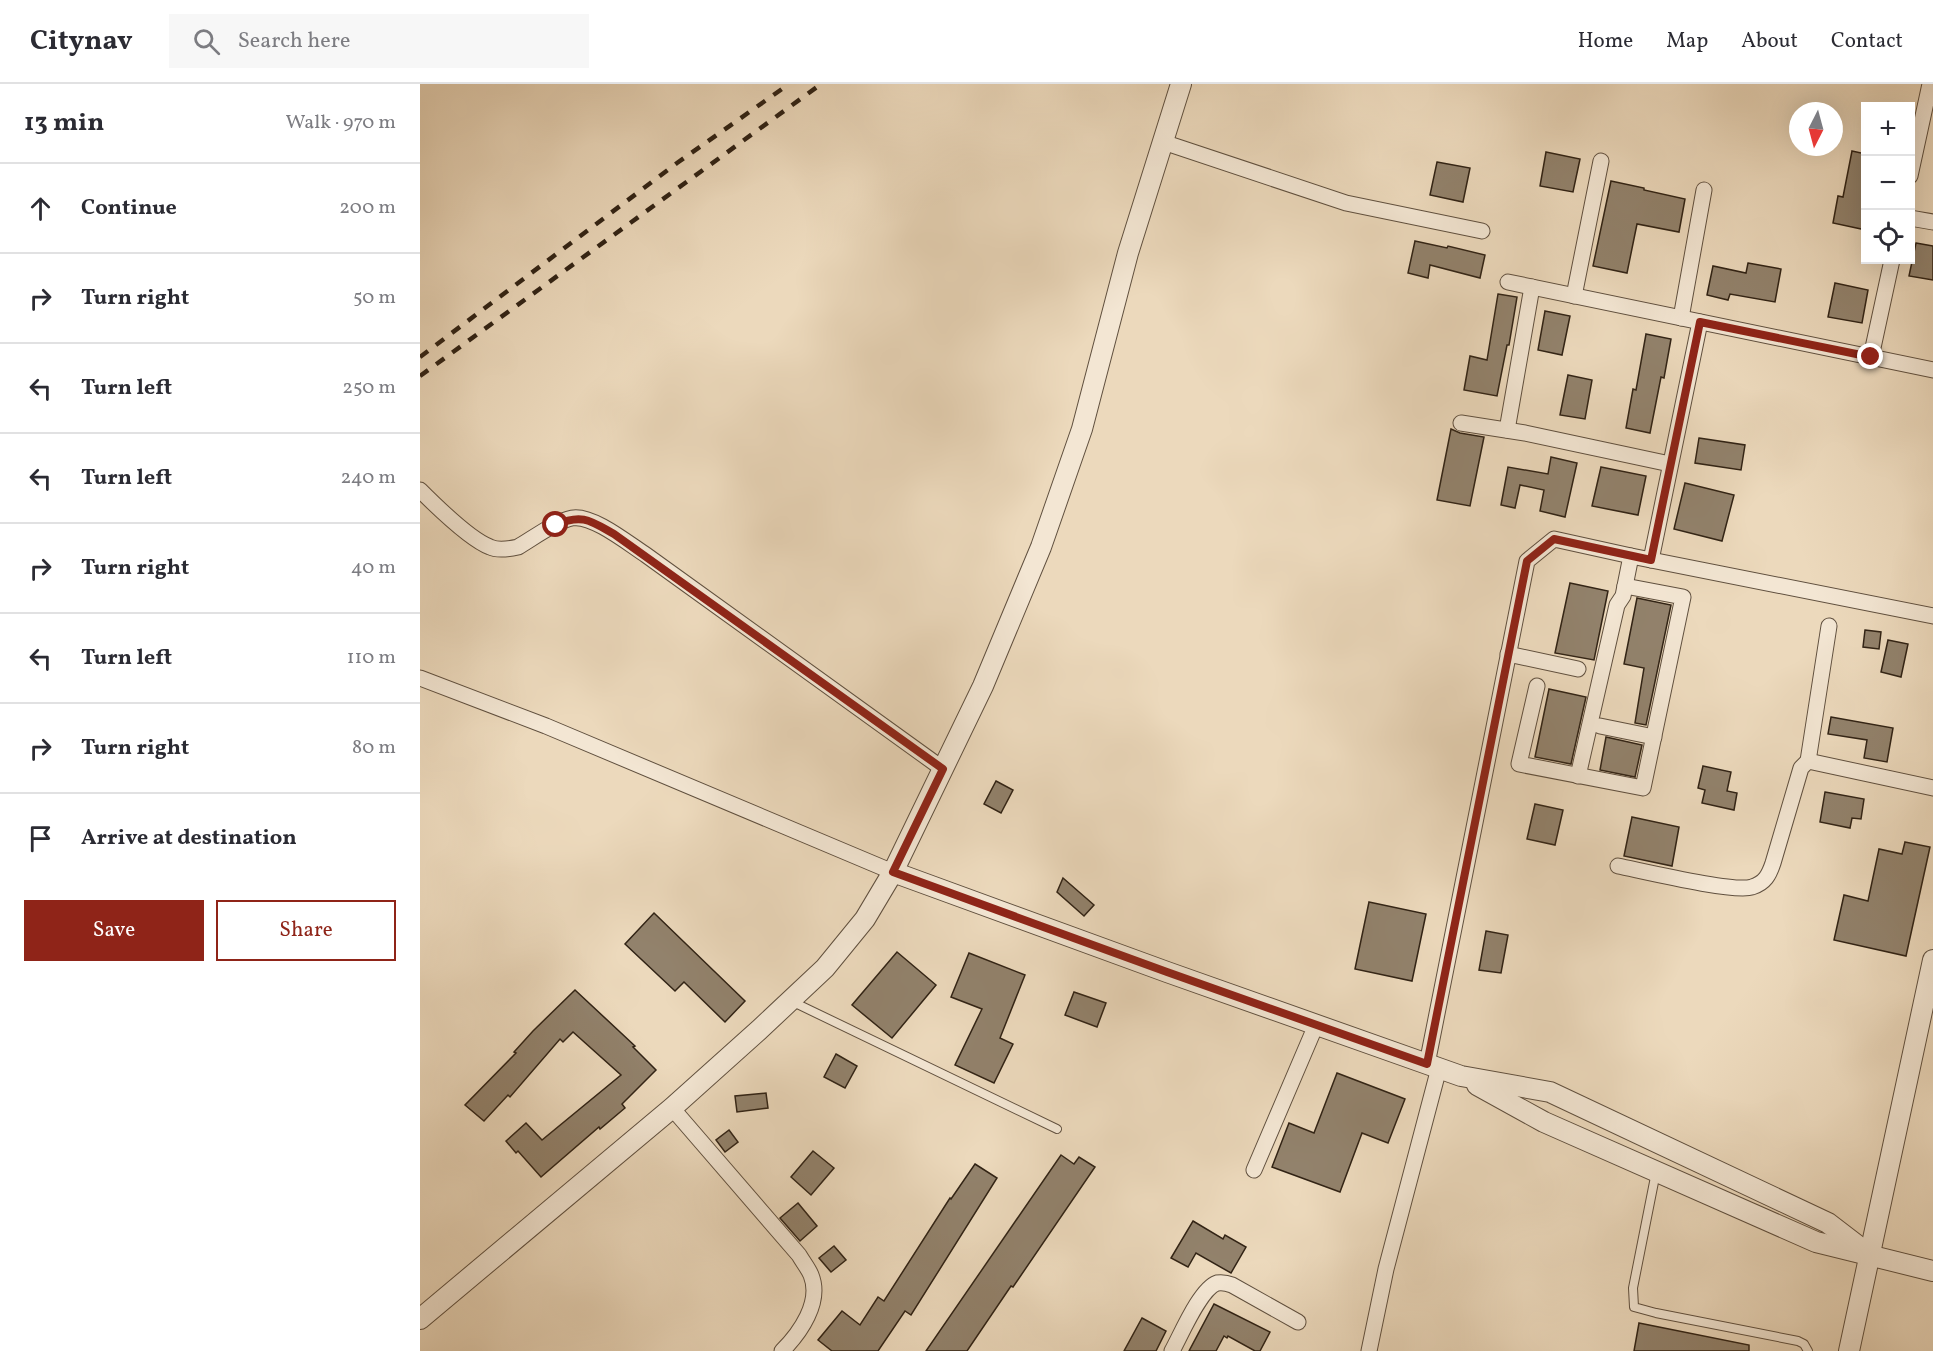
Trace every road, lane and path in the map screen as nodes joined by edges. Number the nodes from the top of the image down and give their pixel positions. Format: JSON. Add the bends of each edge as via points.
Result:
{"nodes":[{"id":1,"x":1181,"y":84,"type":"edge"},
{"id":2,"x":1930,"y":84,"type":"edge"},
{"id":3,"x":1163,"y":142,"type":"junction"},
{"id":4,"x":1915,"y":157,"type":"edge"},
{"id":5,"x":1601,"y":161,"type":"dead end"},
{"id":6,"x":1704,"y":190,"type":"dead end"},
{"id":7,"x":1915,"y":219,"type":"edge"},
{"id":8,"x":1933,"y":222,"type":"edge"},
{"id":9,"x":1482,"y":231,"type":"dead end"},
{"id":10,"x":1891,"y":264,"type":"edge"},
{"id":11,"x":1508,"y":282,"type":"dead end"},
{"id":12,"x":1532,"y":287,"type":"junction"},
{"id":13,"x":1574,"y":296,"type":"junction"},
{"id":14,"x":1681,"y":318,"type":"junction"},
{"id":15,"x":1700,"y":322,"type":"junction"},
{"id":16,"x":1871,"y":357,"type":"junction"},
{"id":17,"x":1933,"y":370,"type":"edge"},
{"id":18,"x":1461,"y":423,"type":"dead end"},
{"id":19,"x":1507,"y":430,"type":"junction"},
{"id":20,"x":1670,"y":464,"type":"junction"},
{"id":21,"x":420,"y":490,"type":"edge"},
{"id":22,"x":1631,"y":556,"type":"junction"},
{"id":23,"x":1651,"y":560,"type":"junction"},
{"id":24,"x":1624,"y":591,"type":"junction"},
{"id":25,"x":1933,"y":616,"type":"edge"},
{"id":26,"x":1829,"y":626,"type":"dead end"},
{"id":27,"x":1508,"y":654,"type":"junction"},
{"id":28,"x":1578,"y":669,"type":"dead end"},
{"id":29,"x":420,"y":678,"type":"edge"},
{"id":30,"x":1537,"y":686,"type":"dead end"},
{"id":31,"x":1600,"y":726,"type":"junction"},
{"id":32,"x":1654,"y":737,"type":"junction"},
{"id":33,"x":1808,"y":761,"type":"junction"},
{"id":34,"x":943,"y":769,"type":"junction"},
{"id":35,"x":1583,"y":777,"type":"junction"},
{"id":36,"x":1933,"y":789,"type":"edge"},
{"id":37,"x":1618,"y":866,"type":"dead end"},
{"id":38,"x":893,"y":872,"type":"junction"},
{"id":39,"x":1933,"y":960,"type":"edge"},
{"id":40,"x":790,"y":1001,"type":"junction"},
{"id":41,"x":1316,"y":1025,"type":"junction"},
{"id":42,"x":1433,"y":1066,"type":"junction"},
{"id":43,"x":1461,"y":1076,"type":"junction"},
{"id":44,"x":672,"y":1108,"type":"junction"},
{"id":45,"x":1057,"y":1129,"type":"dead end"},
{"id":46,"x":1254,"y":1170,"type":"dead end"},
{"id":47,"x":1657,"y":1171,"type":"junction"},
{"id":48,"x":1871,"y":1256,"type":"junction"},
{"id":49,"x":1933,"y":1271,"type":"edge"},
{"id":50,"x":420,"y":1320,"type":"edge"},
{"id":51,"x":1299,"y":1322,"type":"dead end"},
{"id":52,"x":783,"y":1351,"type":"edge"},
{"id":53,"x":1172,"y":1351,"type":"edge"},
{"id":54,"x":1369,"y":1351,"type":"edge"},
{"id":55,"x":1808,"y":1351,"type":"edge"},
{"id":56,"x":1849,"y":1351,"type":"edge"}],
"edges":[{"from":1,"to":3,"type":"street"},
{"from":2,"to":4,"type":"street"},
{"from":3,"to":9,"type":"street","via":[[1346,203]]},
{"from":3,"to":34,"type":"street","via":[[1128,253],[1082,429],[1041,547],[983,686]]},
{"from":5,"to":13,"type":"street"},
{"from":6,"to":14,"type":"street"},
{"from":7,"to":8,"type":"street"},
{"from":10,"to":16,"type":"street"},
{"from":11,"to":12,"type":"street"},
{"from":12,"to":13,"type":"street"},
{"from":12,"to":19,"type":"street"},
{"from":13,"to":14,"type":"street"},
{"from":14,"to":15,"type":"street"},
{"from":15,"to":16,"type":"street"},
{"from":15,"to":20,"type":"street"},
{"from":16,"to":17,"type":"street"},
{"from":18,"to":19,"type":"street"},
{"from":19,"to":20,"type":"street"},
{"from":20,"to":23,"type":"street"},
{"from":21,"to":34,"type":"street","via":[[490,548],[518,547],[572,518],[596,524],[646,555]]},
{"from":22,"to":23,"type":"street"},
{"from":22,"to":24,"type":"street"},
{"from":22,"to":27,"type":"street","via":[[1554,539],[1527,561]]},
{"from":23,"to":25,"type":"street"},
{"from":24,"to":31,"type":"street","via":[[1627,607]]},
{"from":24,"to":32,"type":"street","via":[[1683,597]]},
{"from":24,"to":35,"type":"street","via":[[1617,605]]},
{"from":26,"to":33,"type":"street"},
{"from":27,"to":28,"type":"street"},
{"from":27,"to":42,"type":"street"},
{"from":29,"to":38,"type":"street","via":[[546,726]]},
{"from":30,"to":35,"type":"street","via":[[1519,764]]},
{"from":31,"to":32,"type":"street"},
{"from":31,"to":35,"type":"street"},
{"from":32,"to":35,"type":"street","via":[[1643,788]]},
{"from":33,"to":36,"type":"street"},
{"from":33,"to":37,"type":"street","via":[[1798,774],[1773,863],[1762,882],[1741,889]]},
{"from":34,"to":38,"type":"street"},
{"from":38,"to":40,"type":"street","via":[[865,919],[825,968]]},
{"from":38,"to":41,"type":"street"},
{"from":39,"to":48,"type":"street"},
{"from":40,"to":44,"type":"street"},
{"from":40,"to":45,"type":"lane"},
{"from":41,"to":42,"type":"street"},
{"from":41,"to":46,"type":"street"},
{"from":42,"to":43,"type":"street"},
{"from":42,"to":54,"type":"street"},
{"from":43,"to":47,"type":"street","via":[[1544,1122]]},
{"from":43,"to":48,"type":"street","via":[[1550,1092],[1828,1223]]},
{"from":44,"to":50,"type":"street"},
{"from":44,"to":52,"type":"street","via":[[799,1255],[811,1276],[812,1303],[807,1320]]},
{"from":47,"to":48,"type":"street","via":[[1816,1242]]},
{"from":47,"to":55,"type":"lane","via":[[1633,1288],[1634,1307],[1798,1341]]},
{"from":48,"to":49,"type":"street"},
{"from":48,"to":56,"type":"street"},
{"from":51,"to":53,"type":"street","via":[[1223,1282],[1204,1293]]}]}
